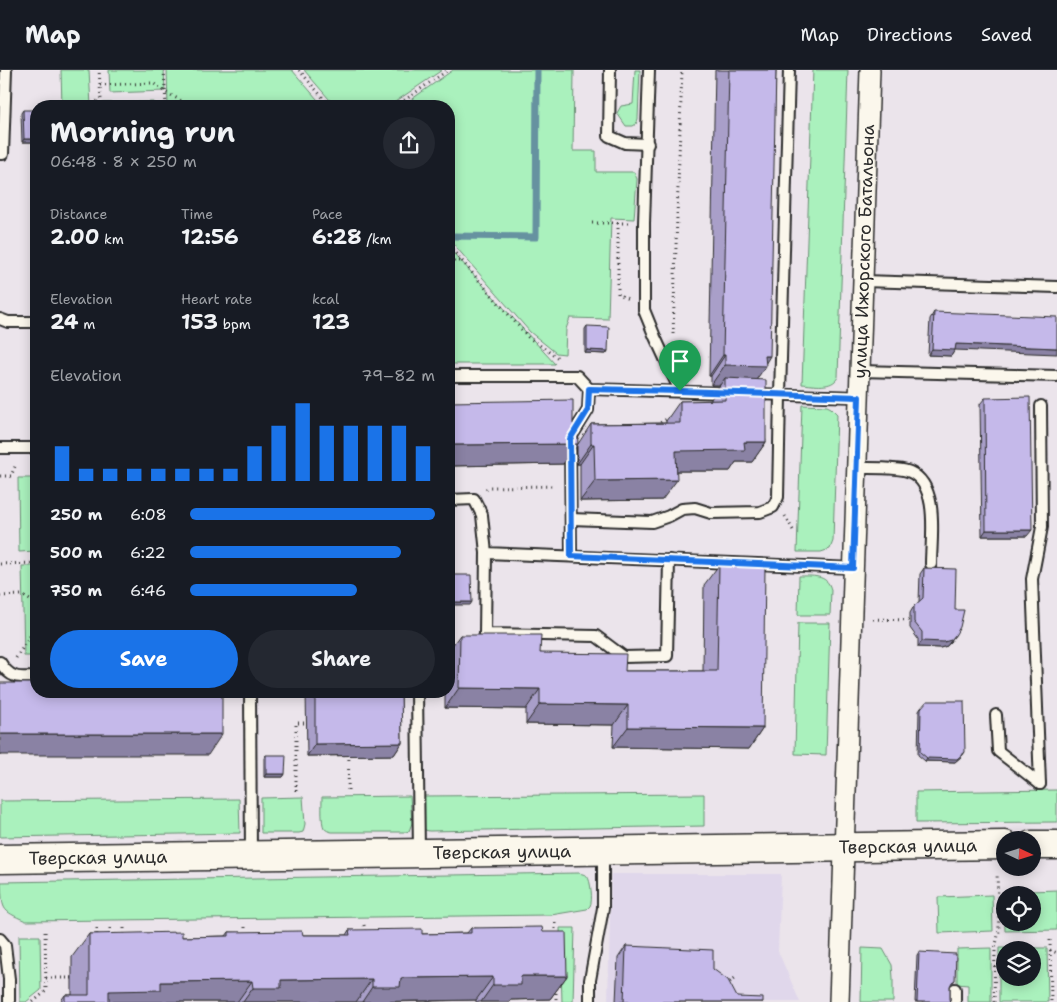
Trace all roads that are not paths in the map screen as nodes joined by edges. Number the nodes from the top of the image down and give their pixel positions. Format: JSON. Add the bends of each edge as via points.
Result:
{"nodes":[{"id":1,"x":6,"y":70,"type":"edge"},
{"id":2,"x":610,"y":70,"type":"edge"},
{"id":3,"x":650,"y":70,"type":"edge"},
{"id":4,"x":789,"y":70,"type":"edge"},
{"id":5,"x":870,"y":70,"type":"edge"},
{"id":6,"x":648,"y":144,"type":"junction"},
{"id":7,"x":0,"y":154,"type":"edge"},
{"id":8,"x":863,"y":281,"type":"junction"},
{"id":9,"x":1057,"y":287,"type":"edge"},
{"id":10,"x":0,"y":319,"type":"edge"},
{"id":11,"x":30,"y":322,"type":"edge"},
{"id":12,"x":860,"y":372,"type":"junction"},
{"id":13,"x":455,"y":376,"type":"edge"},
{"id":14,"x":1057,"y":376,"type":"edge"},
{"id":15,"x":589,"y":389,"type":"junction"},
{"id":16,"x":680,"y":391,"type":"junction"},
{"id":17,"x":780,"y":395,"type":"junction"},
{"id":18,"x":859,"y":397,"type":"junction"},
{"id":19,"x":1041,"y":406,"type":"dead end"},
{"id":20,"x":0,"y":448,"type":"edge"},
{"id":21,"x":30,"y":448,"type":"edge"},
{"id":22,"x":857,"y":468,"type":"junction"},
{"id":23,"x":455,"y":500,"type":"edge"},
{"id":24,"x":571,"y":520,"type":"junction"},
{"id":25,"x":486,"y":553,"type":"junction"},
{"id":26,"x":571,"y":556,"type":"junction"},
{"id":27,"x":669,"y":560,"type":"junction"},
{"id":28,"x":931,"y":564,"type":"dead end"},
{"id":29,"x":853,"y":568,"type":"junction"},
{"id":30,"x":0,"y":662,"type":"edge"},
{"id":31,"x":30,"y":677,"type":"edge"},
{"id":32,"x":250,"y":698,"type":"edge"},
{"id":33,"x":417,"y":698,"type":"edge"},
{"id":34,"x":996,"y":715,"type":"dead end"},
{"id":35,"x":996,"y":845,"type":"edge"},
{"id":36,"x":1041,"y":845,"type":"edge"},
{"id":37,"x":1057,"y":845,"type":"edge"},
{"id":38,"x":845,"y":847,"type":"junction"},
{"id":39,"x":603,"y":851,"type":"junction"},
{"id":40,"x":419,"y":853,"type":"junction"},
{"id":41,"x":251,"y":856,"type":"junction"},
{"id":42,"x":0,"y":859,"type":"edge"},
{"id":43,"x":0,"y":939,"type":"edge"},
{"id":44,"x":955,"y":989,"type":"dead end"},
{"id":45,"x":9,"y":1002,"type":"edge"},
{"id":46,"x":590,"y":1002,"type":"edge"},
{"id":47,"x":839,"y":1002,"type":"edge"},
{"id":48,"x":955,"y":1002,"type":"edge"}],
"edges":[{"from":1,"to":7,"type":"lane","via":[[3,154]]},
{"from":2,"to":6,"type":"lane","via":[[609,136],[625,143]]},
{"from":3,"to":6,"type":"lane"},
{"from":4,"to":17,"type":"lane"},
{"from":5,"to":8,"type":"street","name":"улица Ижорского Батальона"},
{"from":6,"to":16,"type":"lane","via":[[644,310]]},
{"from":8,"to":9,"type":"lane"},
{"from":8,"to":12,"type":"street","name":"улица Ижорского Батальона"},
{"from":10,"to":11,"type":"lane"},
{"from":12,"to":14,"type":"lane"},
{"from":12,"to":18,"type":"street","name":"улица Ижорского Батальона"},
{"from":13,"to":15,"type":"lane","via":[[577,376]]},
{"from":15,"to":16,"type":"lane"},
{"from":15,"to":24,"type":"lane","via":[[588,410],[570,439]]},
{"from":16,"to":17,"type":"lane"},
{"from":17,"to":18,"type":"lane"},
{"from":17,"to":24,"type":"lane","via":[[778,497],[772,506],[760,512],[711,513],[682,508],[652,522]]},
{"from":18,"to":22,"type":"street","name":"улица Ижорского Батальона"},
{"from":19,"to":34,"type":"lane","via":[[1042,527],[1032,578],[1040,784],[998,752]]},
{"from":20,"to":21,"type":"lane"},
{"from":22,"to":28,"type":"lane","via":[[899,469],[920,478],[929,493],[932,512]]},
{"from":22,"to":29,"type":"street","name":"улица Ижорского Батальона"},
{"from":23,"to":25,"type":"lane","via":[[474,499],[482,515]]},
{"from":24,"to":26,"type":"lane"},
{"from":25,"to":26,"type":"lane"},
{"from":25,"to":27,"type":"lane","via":[[485,634],[596,636],[624,657],[667,656]]},
{"from":26,"to":27,"type":"lane"},
{"from":27,"to":29,"type":"lane"},
{"from":29,"to":38,"type":"street","name":"улица Ижорского Батальона"},
{"from":30,"to":31,"type":"lane","via":[[18,678]]},
{"from":32,"to":41,"type":"lane"},
{"from":33,"to":40,"type":"lane"},
{"from":35,"to":38,"type":"main road","name":"Тверская улица"},
{"from":36,"to":37,"type":"main road"},
{"from":38,"to":39,"type":"main road","name":"Тверская улица"},
{"from":38,"to":47,"type":"street","name":"улица Ижорского Батальона"},
{"from":39,"to":40,"type":"main road","name":"Тверская улица"},
{"from":39,"to":46,"type":"lane","via":[[603,908],[590,980]]},
{"from":40,"to":41,"type":"main road","name":"Тверская улица"},
{"from":41,"to":42,"type":"main road","name":"Тверская улица"},
{"from":43,"to":45,"type":"lane","via":[[5,945]]},
{"from":44,"to":48,"type":"lane"}]}
